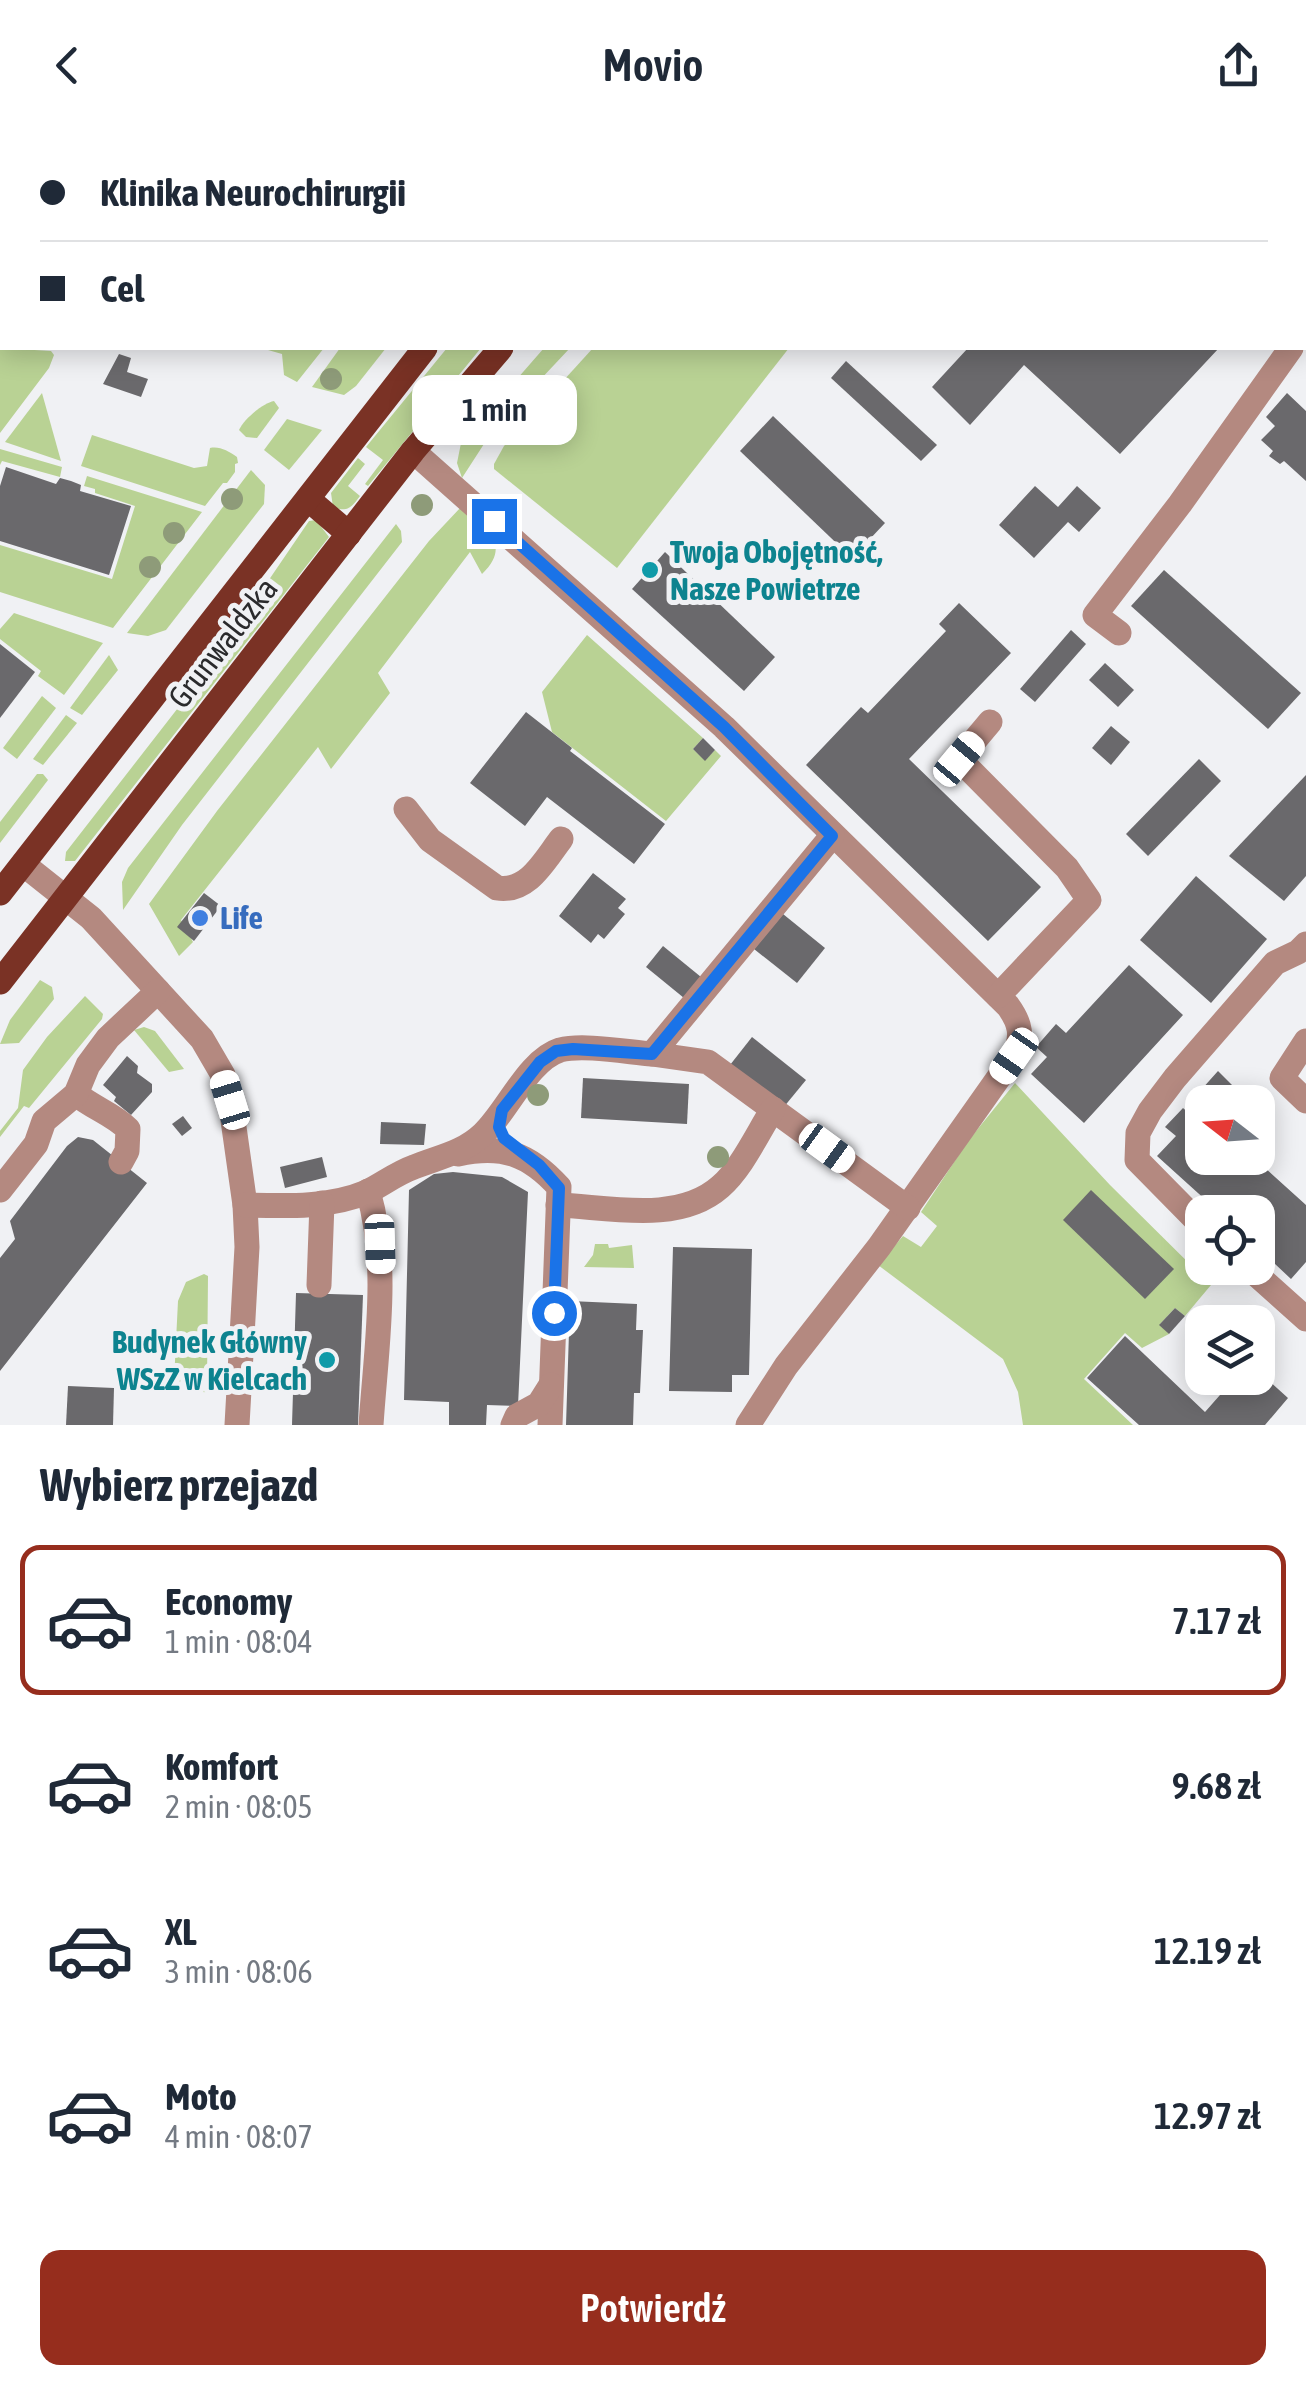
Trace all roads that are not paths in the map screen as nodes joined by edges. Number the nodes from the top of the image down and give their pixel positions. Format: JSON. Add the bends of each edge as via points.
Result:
{"nodes":[{"id":1,"x":423,"y":350,"type":"edge"},
{"id":2,"x":499,"y":350,"type":"edge"},
{"id":3,"x":1290,"y":350,"type":"edge"},
{"id":4,"x":413,"y":451,"type":"junction"},
{"id":5,"x":308,"y":499,"type":"junction"},
{"id":6,"x":349,"y":534,"type":"junction"},
{"id":7,"x":1119,"y":634,"type":"dead end"},
{"id":8,"x":990,"y":722,"type":"dead end"},
{"id":9,"x":406,"y":808,"type":"dead end"},
{"id":10,"x":832,"y":836,"type":"junction"},
{"id":11,"x":561,"y":839,"type":"dead end"},
{"id":12,"x":23,"y":864,"type":"junction"},
{"id":13,"x":0,"y":893,"type":"edge"},
{"id":14,"x":65,"y":897,"type":"junction"},
{"id":15,"x":1306,"y":944,"type":"edge"},
{"id":16,"x":0,"y":982,"type":"edge"},
{"id":17,"x":158,"y":992,"type":"junction"},
{"id":18,"x":998,"y":996,"type":"junction"},
{"id":19,"x":1306,"y":1041,"type":"edge"},
{"id":20,"x":652,"y":1054,"type":"junction"},
{"id":21,"x":1306,"y":1100,"type":"edge"},
{"id":22,"x":80,"y":1103,"type":"junction"},
{"id":23,"x":773,"y":1109,"type":"junction"},
{"id":24,"x":502,"y":1110,"type":"junction"},
{"id":25,"x":125,"y":1151,"type":"dead end"},
{"id":26,"x":448,"y":1156,"type":"junction"},
{"id":27,"x":539,"y":1165,"type":"junction"},
{"id":28,"x":0,"y":1190,"type":"edge"},
{"id":29,"x":368,"y":1191,"type":"junction"},
{"id":30,"x":322,"y":1203,"type":"junction"},
{"id":31,"x":558,"y":1204,"type":"junction"},
{"id":32,"x":245,"y":1205,"type":"junction"},
{"id":33,"x":908,"y":1208,"type":"junction"},
{"id":34,"x":1185,"y":1209,"type":"edge"},
{"id":35,"x":1268,"y":1285,"type":"edge"},
{"id":36,"x":319,"y":1286,"type":"dead end"},
{"id":37,"x":1306,"y":1319,"type":"edge"},
{"id":38,"x":551,"y":1385,"type":"junction"},
{"id":39,"x":237,"y":1425,"type":"edge"},
{"id":40,"x":372,"y":1425,"type":"edge"},
{"id":41,"x":513,"y":1425,"type":"edge"},
{"id":42,"x":550,"y":1425,"type":"edge"},
{"id":43,"x":748,"y":1425,"type":"edge"}],
"edges":[{"from":1,"to":5,"type":"main road","name":"Grunwaldzka"},
{"from":2,"to":4,"type":"main road","name":"Grunwaldzka"},
{"from":3,"to":7,"type":"lane","via":[[1095,616]]},
{"from":4,"to":6,"type":"main road","name":"Grunwaldzka"},
{"from":4,"to":10,"type":"lane","via":[[724,727]]},
{"from":5,"to":6,"type":"main road"},
{"from":5,"to":12,"type":"main road","name":"Grunwaldzka"},
{"from":6,"to":14,"type":"main road","name":"Grunwaldzka"},
{"from":8,"to":18,"type":"lane","via":[[959,759],[1068,868],[1090,900]]},
{"from":9,"to":11,"type":"lane","via":[[430,840],[496,888],[520,886]]},
{"from":10,"to":18,"type":"lane"},
{"from":10,"to":20,"type":"lane"},
{"from":12,"to":13,"type":"main road","name":"Grunwaldzka"},
{"from":12,"to":14,"type":"lane"},
{"from":14,"to":16,"type":"main road","name":"Grunwaldzka"},
{"from":14,"to":17,"type":"lane"},
{"from":15,"to":34,"type":"lane","via":[[1258,982],[1138,1133],[1137,1160]]},
{"from":17,"to":22,"type":"lane","via":[[88,1065]]},
{"from":17,"to":32,"type":"lane","via":[[202,1039],[223,1075]]},
{"from":18,"to":33,"type":"lane","via":[[1020,1025],[1019,1046]]},
{"from":19,"to":21,"type":"lane","via":[[1282,1078]]},
{"from":20,"to":23,"type":"lane","via":[[708,1062]]},
{"from":20,"to":24,"type":"lane","via":[[556,1051]]},
{"from":22,"to":25,"type":"lane"},
{"from":22,"to":28,"type":"lane","via":[[52,1112]]},
{"from":23,"to":31,"type":"lane","via":[[720,1187],[699,1200],[629,1210]]},
{"from":23,"to":33,"type":"lane"},
{"from":24,"to":26,"type":"lane","via":[[482,1134]]},
{"from":24,"to":27,"type":"lane","via":[[500,1134]]},
{"from":26,"to":27,"type":"lane","via":[[490,1149]]},
{"from":26,"to":29,"type":"lane"},
{"from":27,"to":31,"type":"lane","via":[[559,1188]]},
{"from":29,"to":30,"type":"lane"},
{"from":29,"to":40,"type":"lane","via":[[380,1267]]},
{"from":30,"to":32,"type":"lane"},
{"from":30,"to":36,"type":"lane"},
{"from":31,"to":38,"type":"lane"},
{"from":32,"to":39,"type":"lane"},
{"from":33,"to":43,"type":"lane"},
{"from":35,"to":37,"type":"lane"},
{"from":38,"to":41,"type":"lane"},
{"from":38,"to":42,"type":"lane"}]}
